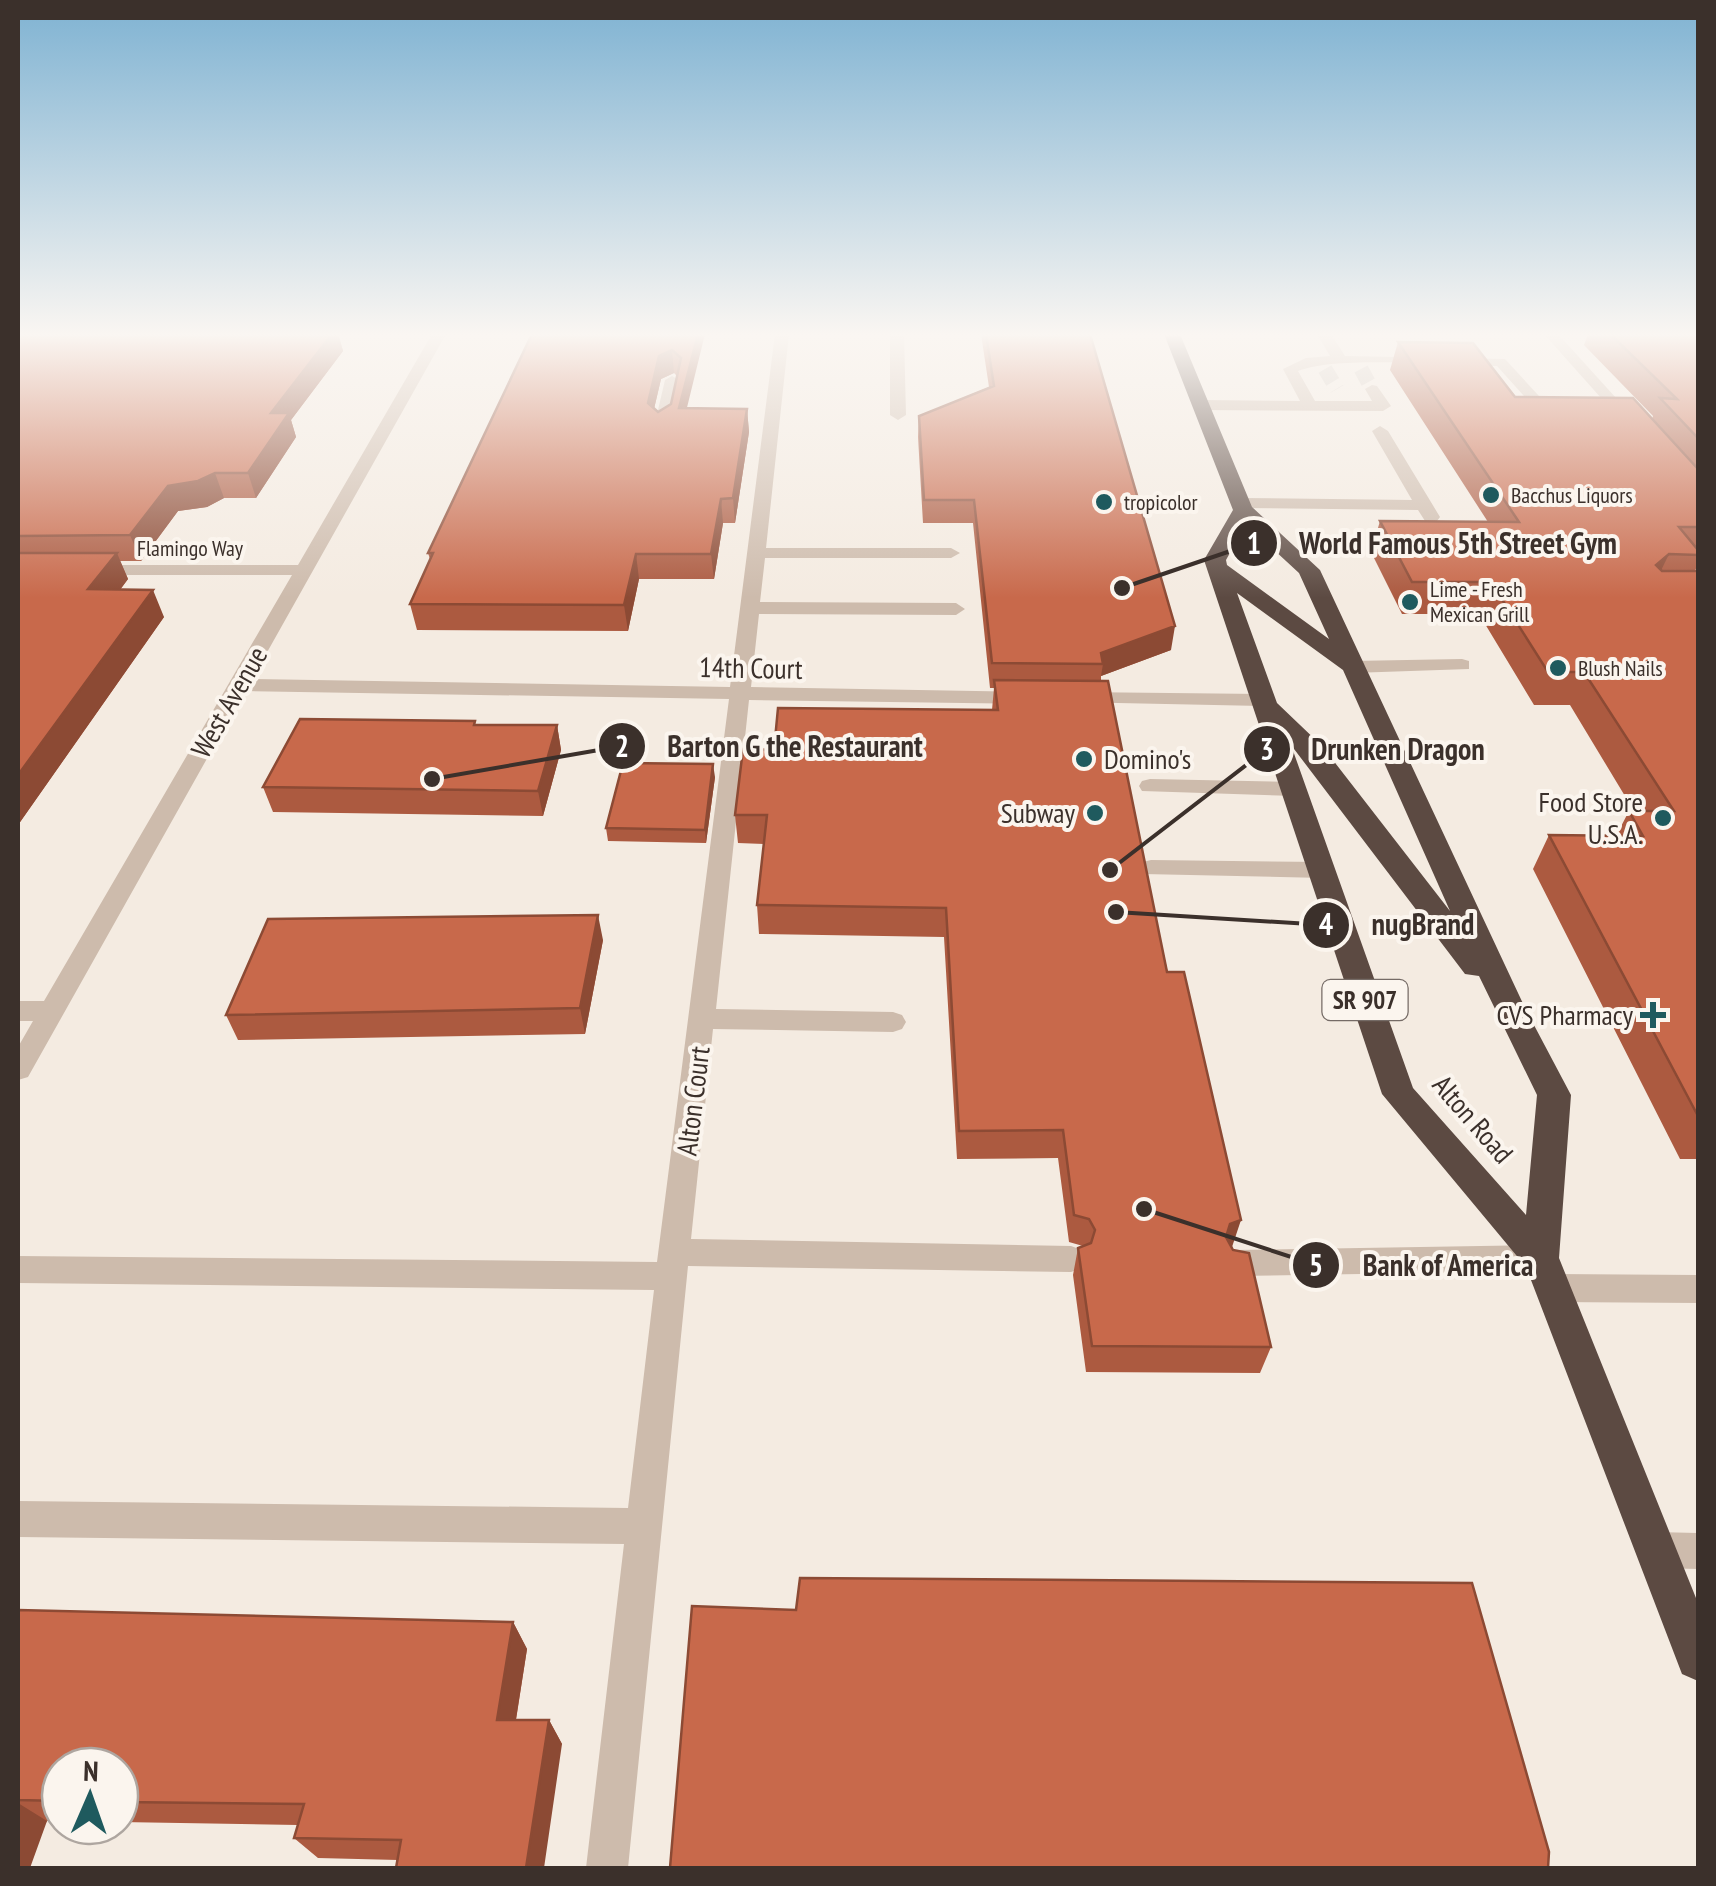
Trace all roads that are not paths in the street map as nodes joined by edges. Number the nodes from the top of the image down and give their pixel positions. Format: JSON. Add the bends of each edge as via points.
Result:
{"nodes":[{"id":1,"x":388,"y":422,"type":"edge"},
{"id":2,"x":663,"y":422,"type":"edge"},
{"id":3,"x":772,"y":422,"type":"edge"},
{"id":4,"x":1208,"y":422,"type":"edge"},
{"id":5,"x":1630,"y":422,"type":"edge"},
{"id":6,"x":662,"y":427,"type":"edge"},
{"id":7,"x":1380,"y":431,"type":"dead end"},
{"id":8,"x":1647,"y":441,"type":"edge"},
{"id":9,"x":1424,"y":505,"type":"junction"},
{"id":10,"x":1241,"y":506,"type":"junction"},
{"id":11,"x":1440,"y":532,"type":"edge"},
{"id":12,"x":758,"y":553,"type":"junction"},
{"id":13,"x":951,"y":553,"type":"dead end"},
{"id":14,"x":1218,"y":568,"type":"junction"},
{"id":15,"x":74,"y":570,"type":"edge"},
{"id":16,"x":303,"y":570,"type":"junction"},
{"id":17,"x":752,"y":608,"type":"junction"},
{"id":18,"x":956,"y":609,"type":"dead end"},
{"id":19,"x":1462,"y":665,"type":"dead end"},
{"id":20,"x":1352,"y":667,"type":"junction"},
{"id":21,"x":238,"y":685,"type":"junction"},
{"id":22,"x":740,"y":695,"type":"junction"},
{"id":23,"x":1262,"y":700,"type":"junction"},
{"id":24,"x":1150,"y":786,"type":"dead end"},
{"id":25,"x":1295,"y":789,"type":"junction"},
{"id":26,"x":1151,"y":868,"type":"edge"},
{"id":27,"x":1323,"y":870,"type":"junction"},
{"id":28,"x":18,"y":1010,"type":"edge"},
{"id":29,"x":1510,"y":1010,"type":"junction"},
{"id":30,"x":52,"y":1011,"type":"junction"},
{"id":31,"x":703,"y":1020,"type":"junction"},
{"id":32,"x":894,"y":1022,"type":"dead end"},
{"id":33,"x":18,"y":1070,"type":"edge"},
{"id":34,"x":1071,"y":1260,"type":"dead end"},
{"id":35,"x":1235,"y":1263,"type":"edge"},
{"id":36,"x":673,"y":1264,"type":"junction"},
{"id":37,"x":18,"y":1270,"type":"edge"},
{"id":38,"x":1547,"y":1273,"type":"junction"},
{"id":39,"x":1698,"y":1289,"type":"edge"},
{"id":40,"x":18,"y":1519,"type":"edge"},
{"id":41,"x":643,"y":1526,"type":"junction"},
{"id":42,"x":1677,"y":1550,"type":"edge"},
{"id":43,"x":1698,"y":1658,"type":"edge"},
{"id":44,"x":608,"y":1868,"type":"edge"}],
"edges":[{"from":1,"to":16,"type":"street","name":"West Avenue"},
{"from":2,"to":6,"type":"street"},
{"from":3,"to":12,"type":"street","name":"Alton Court"},
{"from":4,"to":10,"type":"highway","name":"Alton Road","number":"SR 907"},
{"from":5,"to":8,"type":"street"},
{"from":7,"to":9,"type":"street"},
{"from":9,"to":10,"type":"street"},
{"from":9,"to":11,"type":"street"},
{"from":10,"to":14,"type":"highway","via":[[1215,560]]},
{"from":10,"to":20,"type":"highway","name":"Alton Road","number":"SR 907","via":[[1309,570]]},
{"from":12,"to":13,"type":"street"},
{"from":12,"to":17,"type":"street","name":"Alton Court"},
{"from":14,"to":20,"type":"highway"},
{"from":14,"to":23,"type":"highway","name":"Alton Road","number":"SR 907"},
{"from":15,"to":16,"type":"street","name":"Flamingo Way"},
{"from":16,"to":21,"type":"street","name":"West Avenue"},
{"from":17,"to":18,"type":"street"},
{"from":17,"to":22,"type":"street","name":"Alton Court"},
{"from":19,"to":20,"type":"street"},
{"from":20,"to":29,"type":"highway","name":"Alton Road","number":"SR 907"},
{"from":21,"to":22,"type":"street","name":"14th Court"},
{"from":21,"to":30,"type":"street","name":"West Avenue"},
{"from":22,"to":23,"type":"street","name":"14th Court"},
{"from":22,"to":31,"type":"street","name":"Alton Court"},
{"from":23,"to":25,"type":"highway","name":"Alton Road","number":"SR 907"},
{"from":23,"to":29,"type":"highway","via":[[1313,752]]},
{"from":24,"to":25,"type":"street"},
{"from":25,"to":27,"type":"highway","name":"Alton Road","number":"SR 907"},
{"from":26,"to":27,"type":"street"},
{"from":27,"to":38,"type":"highway","name":"Alton Road","number":"SR 907","via":[[1399,1094]]},
{"from":28,"to":30,"type":"street"},
{"from":29,"to":38,"type":"highway","name":"Alton Road","number":"SR 907","via":[[1554,1096]]},
{"from":30,"to":33,"type":"street","name":"West Avenue"},
{"from":31,"to":32,"type":"street"},
{"from":31,"to":36,"type":"street","name":"Alton Court"},
{"from":34,"to":36,"type":"street"},
{"from":35,"to":38,"type":"street"},
{"from":36,"to":37,"type":"street"},
{"from":36,"to":41,"type":"street","name":"Alton Court"},
{"from":38,"to":39,"type":"street"},
{"from":38,"to":42,"type":"highway","name":"Alton Road","number":"SR 907"},
{"from":40,"to":41,"type":"street"},
{"from":41,"to":44,"type":"street","name":"Alton Court"},
{"from":42,"to":43,"type":"highway","name":"Alton Road","number":"SR 907"}]}
